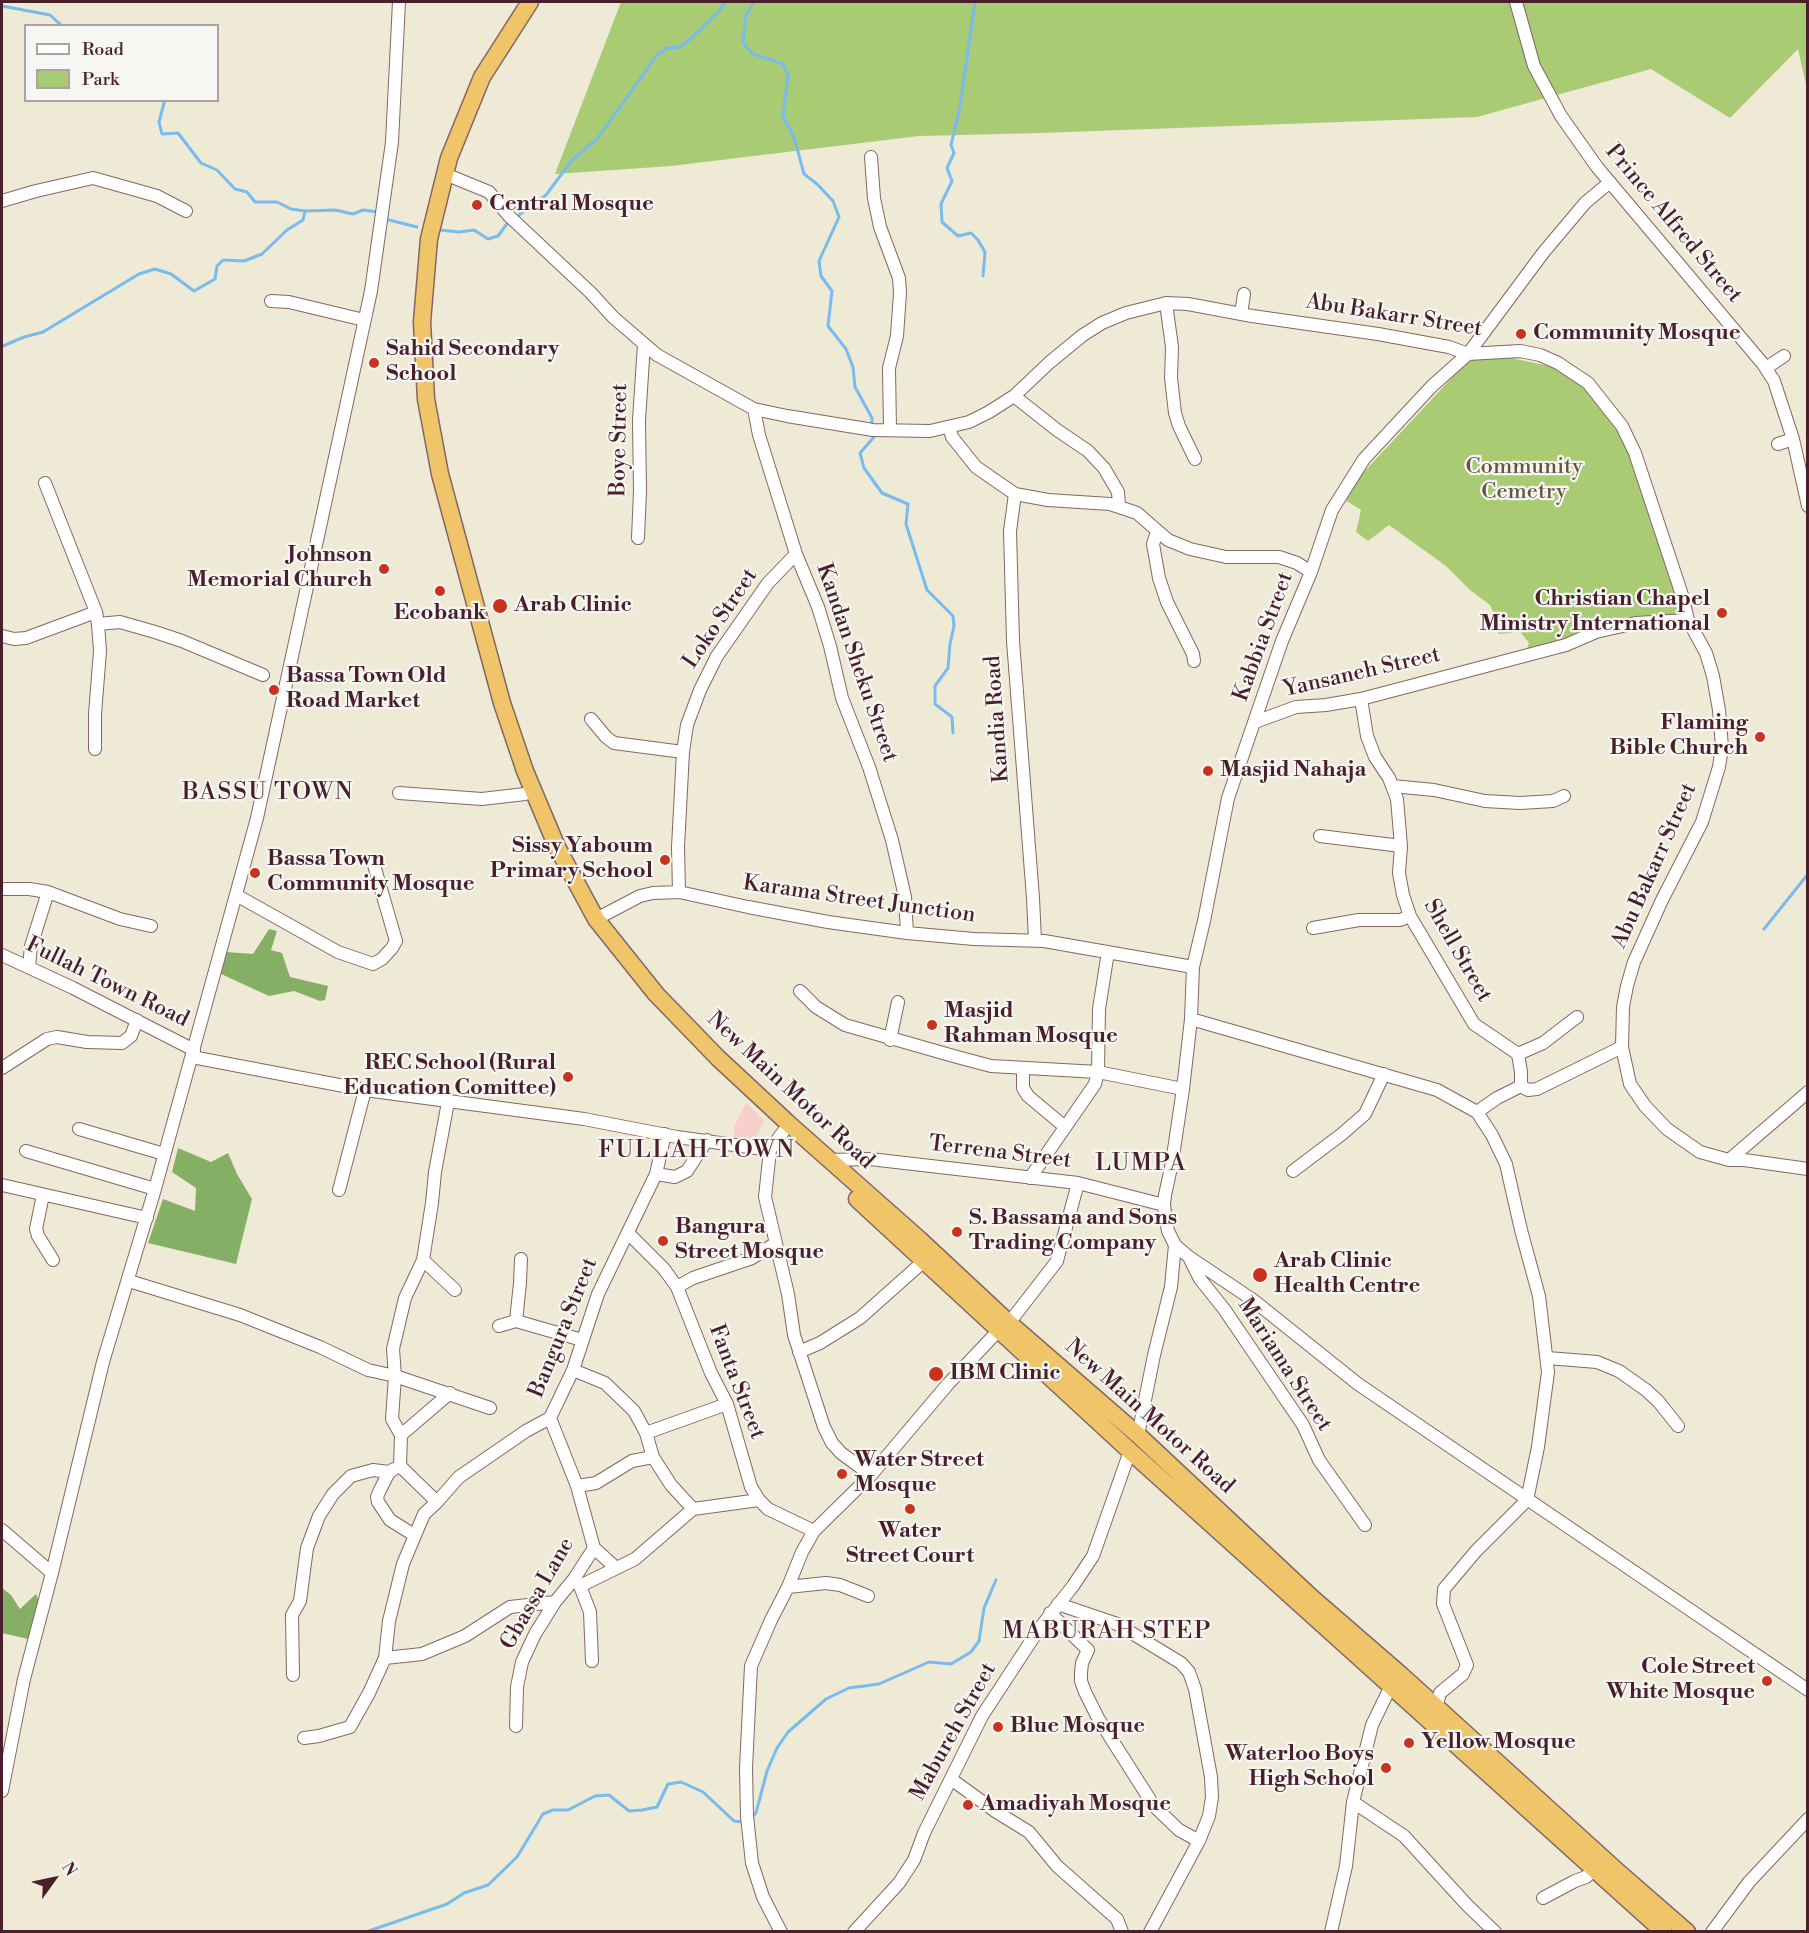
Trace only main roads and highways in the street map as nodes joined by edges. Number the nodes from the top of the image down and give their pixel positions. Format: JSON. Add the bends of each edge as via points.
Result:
{"nodes":[{"id":1,"x":518,"y":2,"type":"edge"},
{"id":2,"x":530,"y":2,"type":"edge"},
{"id":3,"x":1004,"y":1327,"type":"junction"},
{"id":4,"x":1396,"y":1681,"type":"junction"},
{"id":5,"x":1651,"y":1911,"type":"junction"},
{"id":6,"x":1664,"y":1932,"type":"edge"},
{"id":7,"x":1688,"y":1932,"type":"edge"}],
"edges":[{"from":1,"to":3,"type":"highway","name":"New Main Motor Road","via":[[474,73],[440,156],[420,238],[414,321],[418,399],[430,475],[516,774],[587,924],[650,1000],[783,1132],[924,1261]]},
{"from":2,"to":3,"type":"highway","name":"New Main Motor Road","via":[[482,77],[449,159],[429,239],[422,321],[426,399],[440,474],[500,698],[525,771],[557,847],[596,919],[664,1002],[718,1058],[919,1239]]},
{"from":3,"to":4,"type":"highway","name":"New Main Motor Road","via":[[1130,1451]]},
{"from":3,"to":4,"type":"highway","name":"New Main Motor Road","via":[[1138,1435]]},
{"from":4,"to":5,"type":"highway","name":"New Main Motor Road","via":[[1594,1869]]},
{"from":4,"to":5,"type":"highway","name":"New Main Motor Road","via":[[1437,1708]]},
{"from":5,"to":6,"type":"highway","name":"New Main Motor Road"},
{"from":5,"to":7,"type":"highway","name":"New Main Motor Road"}]}
